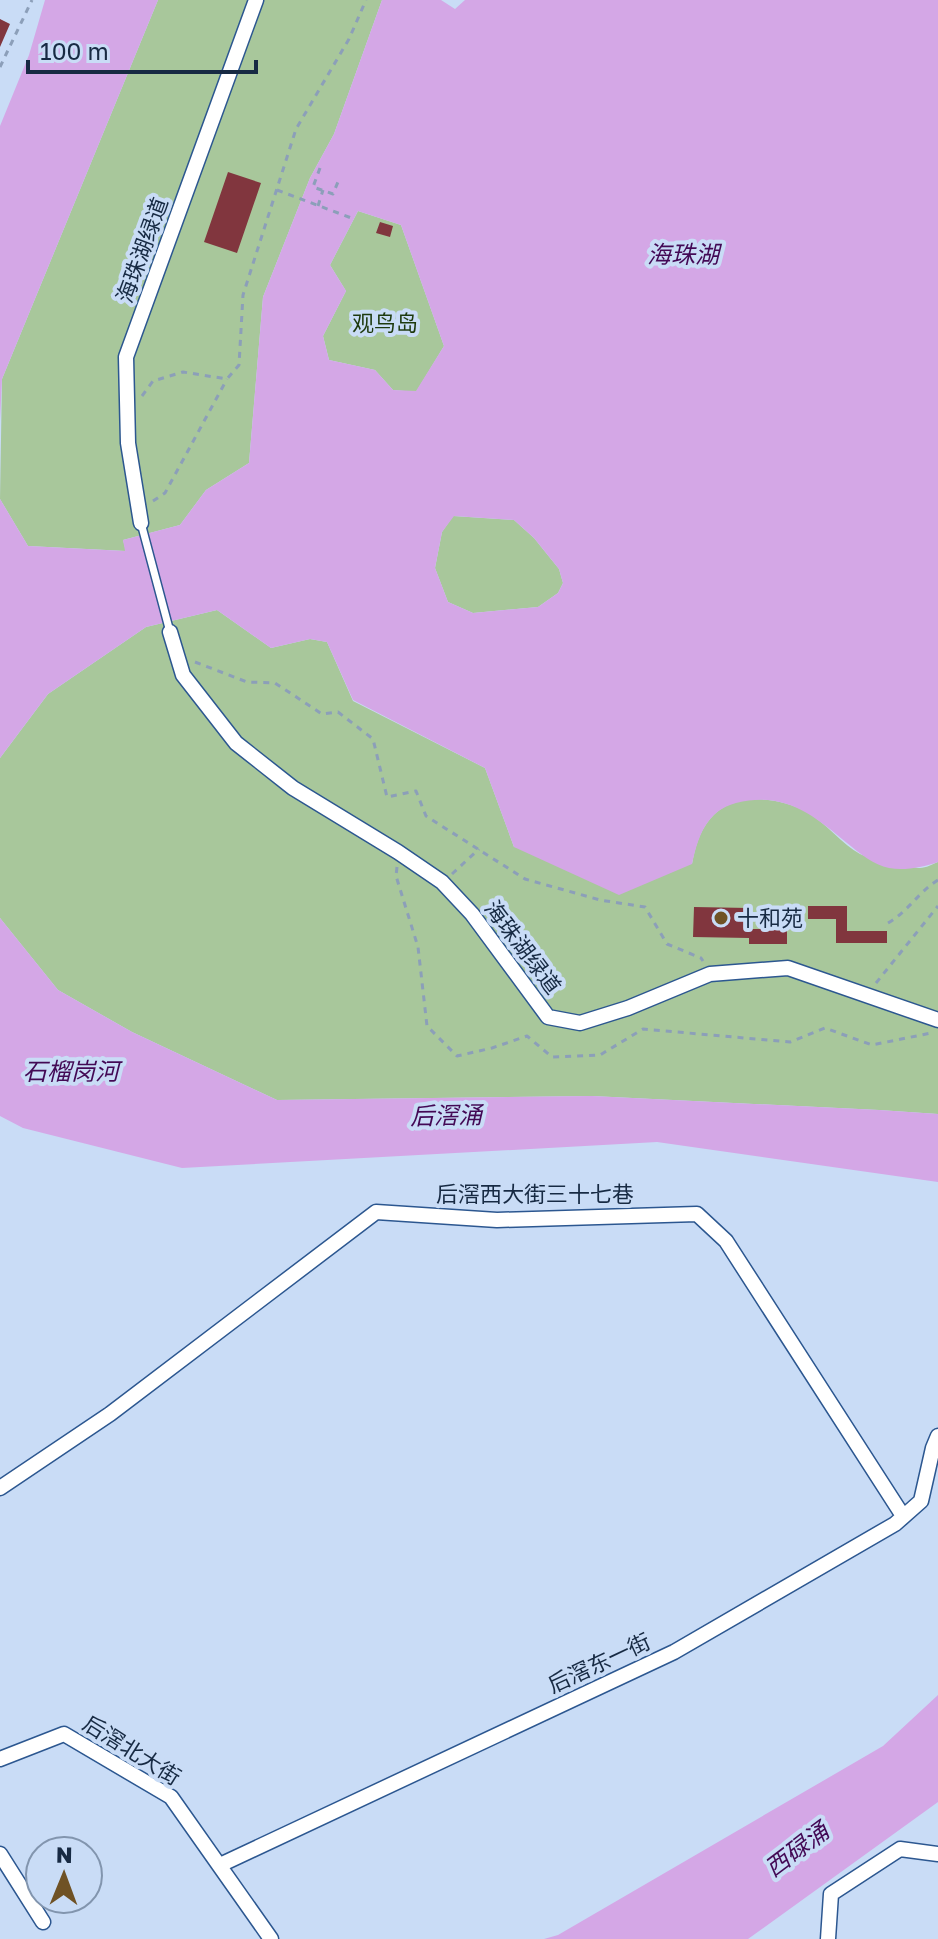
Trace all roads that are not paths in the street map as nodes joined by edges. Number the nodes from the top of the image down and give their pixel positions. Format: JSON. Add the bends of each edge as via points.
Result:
{"nodes":[{"id":1,"x":256,"y":0,"type":"edge"},
{"id":2,"x":140,"y":517,"type":"joint"},
{"id":3,"x":170,"y":632,"type":"joint"},
{"id":4,"x":938,"y":1020,"type":"edge"},
{"id":5,"x":938,"y":1436,"type":"edge"},
{"id":6,"x":0,"y":1488,"type":"edge"},
{"id":7,"x":903,"y":1516,"type":"junction"},
{"id":8,"x":0,"y":1759,"type":"edge"},
{"id":9,"x":0,"y":1854,"type":"edge"},
{"id":10,"x":938,"y":1854,"type":"edge"},
{"id":11,"x":220,"y":1865,"type":"junction"},
{"id":12,"x":43,"y":1922,"type":"dead end"},
{"id":13,"x":271,"y":1939,"type":"edge"},
{"id":14,"x":828,"y":1939,"type":"edge"}],
"edges":[{"from":1,"to":2,"type":"street","name":"海珠湖绿道","via":[[126,357],[128,443]]},
{"from":2,"to":3,"type":"lane"},
{"from":3,"to":4,"type":"street","name":"海珠湖绿道","via":[[183,675],[236,743],[293,788],[442,882],[548,1017],[580,1023],[710,974],[788,968]]},
{"from":5,"to":7,"type":"street","name":"后滘东一街","via":[[921,1501]]},
{"from":6,"to":7,"type":"street","name":"后滘西大街三十七巷","via":[[110,1414],[376,1212],[497,1220],[697,1214],[726,1241]]},
{"from":7,"to":11,"type":"street","name":"后滘东一街","via":[[674,1652]]},
{"from":8,"to":11,"type":"street","name":"后滘北大街","via":[[64,1734],[171,1797]]},
{"from":9,"to":12,"type":"street"},
{"from":10,"to":14,"type":"street","via":[[900,1849],[831,1894]]},
{"from":11,"to":13,"type":"street","name":"后滘北大街"}]}
